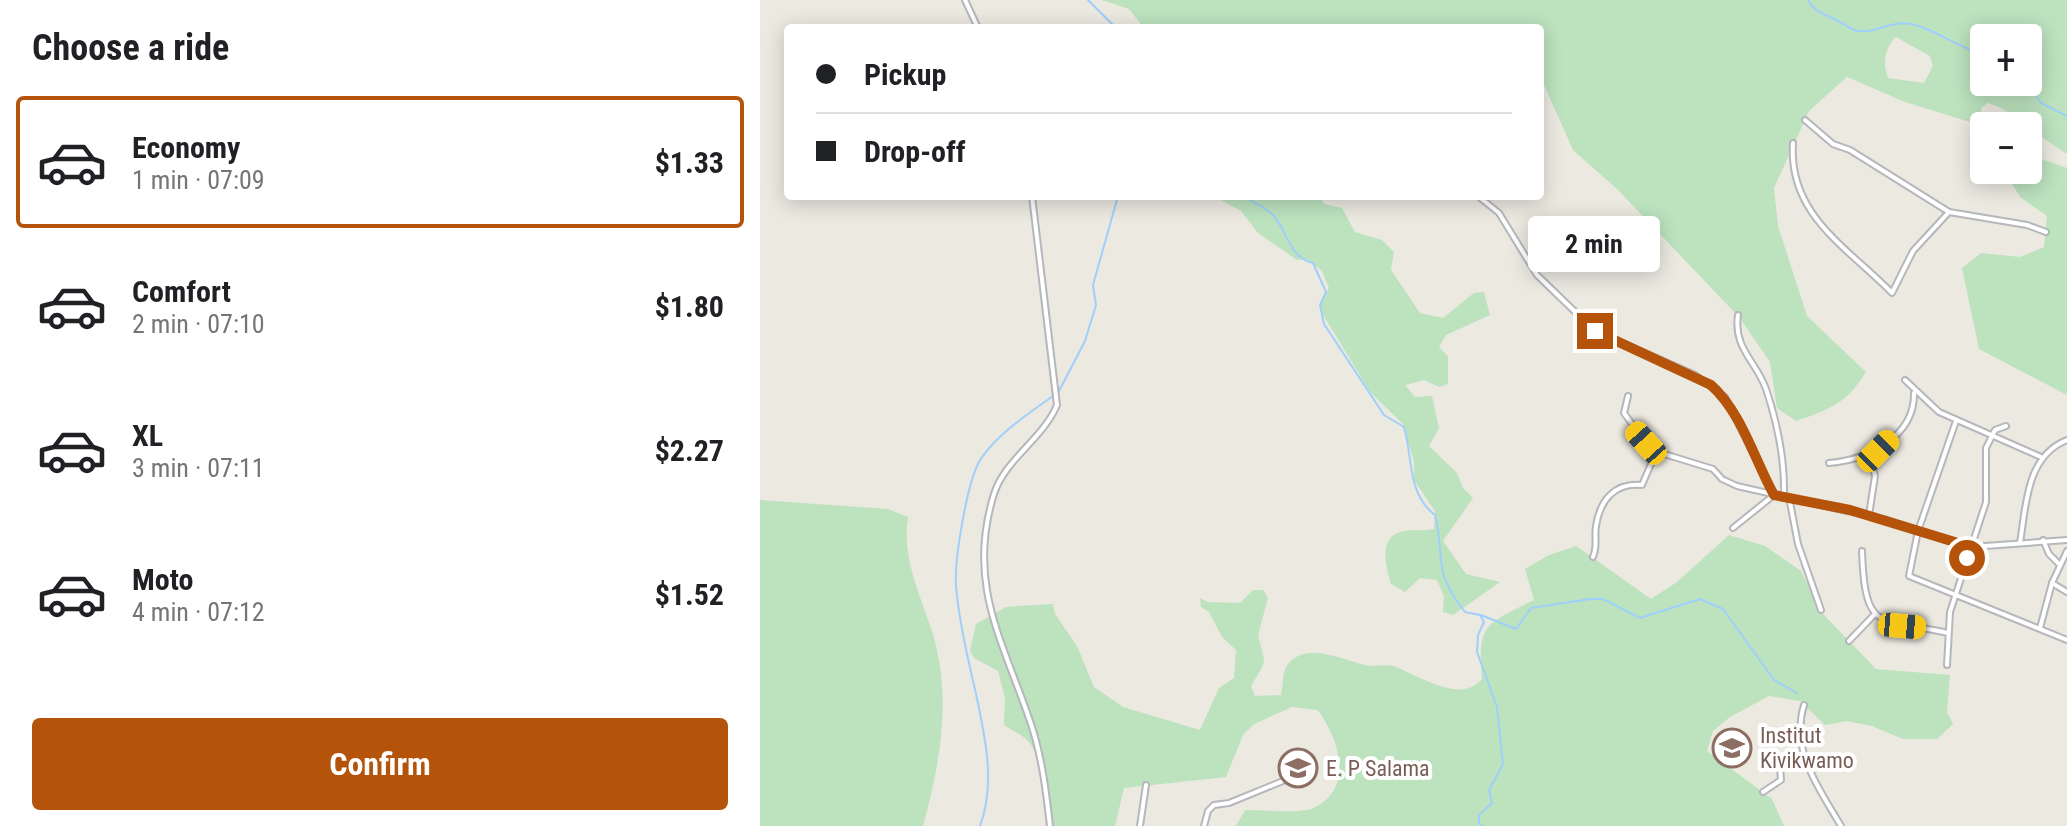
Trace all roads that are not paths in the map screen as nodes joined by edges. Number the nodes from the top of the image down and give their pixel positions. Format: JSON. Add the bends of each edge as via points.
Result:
{"nodes":[{"id":1,"x":965,"y":0,"type":"edge"},
{"id":2,"x":976,"y":24,"type":"edge"},
{"id":3,"x":1805,"y":120,"type":"dead end"},
{"id":4,"x":1793,"y":143,"type":"dead end"},
{"id":5,"x":1032,"y":200,"type":"edge"},
{"id":6,"x":1483,"y":200,"type":"edge"},
{"id":7,"x":1949,"y":212,"type":"junction"},
{"id":8,"x":2046,"y":232,"type":"dead end"},
{"id":9,"x":1738,"y":315,"type":"dead end"},
{"id":10,"x":1905,"y":380,"type":"dead end"},
{"id":11,"x":1914,"y":390,"type":"junction"},
{"id":12,"x":1628,"y":396,"type":"dead end"},
{"id":13,"x":1956,"y":421,"type":"junction"},
{"id":14,"x":2006,"y":426,"type":"dead end"},
{"id":15,"x":1990,"y":436,"type":"junction"},
{"id":16,"x":2067,"y":440,"type":"edge"},
{"id":17,"x":1657,"y":450,"type":"junction"},
{"id":18,"x":1870,"y":456,"type":"junction"},
{"id":19,"x":2041,"y":457,"type":"junction"},
{"id":20,"x":1829,"y":463,"type":"dead end"},
{"id":21,"x":1774,"y":495,"type":"junction"},
{"id":22,"x":1787,"y":496,"type":"junction"},
{"id":23,"x":1869,"y":515,"type":"junction"},
{"id":24,"x":1733,"y":528,"type":"dead end"},
{"id":25,"x":1918,"y":531,"type":"junction"},
{"id":26,"x":2043,"y":540,"type":"junction"},
{"id":27,"x":2067,"y":540,"type":"edge"},
{"id":28,"x":2020,"y":543,"type":"junction"},
{"id":29,"x":1971,"y":547,"type":"junction"},
{"id":30,"x":1862,"y":551,"type":"dead end"},
{"id":31,"x":2067,"y":551,"type":"edge"},
{"id":32,"x":1593,"y":557,"type":"dead end"},
{"id":33,"x":2060,"y":565,"type":"junction"},
{"id":34,"x":2052,"y":583,"type":"junction"},
{"id":35,"x":2067,"y":592,"type":"edge"},
{"id":36,"x":1955,"y":593,"type":"junction"},
{"id":37,"x":1821,"y":610,"type":"dead end"},
{"id":38,"x":1874,"y":615,"type":"junction"},
{"id":39,"x":2040,"y":628,"type":"junction"},
{"id":40,"x":1948,"y":633,"type":"junction"},
{"id":41,"x":2067,"y":640,"type":"edge"},
{"id":42,"x":1849,"y":641,"type":"dead end"},
{"id":43,"x":1947,"y":665,"type":"dead end"},
{"id":44,"x":1804,"y":705,"type":"dead end"},
{"id":45,"x":1803,"y":755,"type":"junction"},
{"id":46,"x":1305,"y":772,"type":"dead end"},
{"id":47,"x":1146,"y":785,"type":"dead end"},
{"id":48,"x":1763,"y":792,"type":"dead end"},
{"id":49,"x":1050,"y":826,"type":"edge"},
{"id":50,"x":1140,"y":826,"type":"edge"},
{"id":51,"x":1204,"y":826,"type":"edge"},
{"id":52,"x":1841,"y":826,"type":"edge"}],
"edges":[{"from":1,"to":2,"type":"street"},
{"from":3,"to":7,"type":"street","via":[[1833,144]]},
{"from":4,"to":7,"type":"street","via":[[1796,186],[1814,216],[1892,293],[1913,251]]},
{"from":5,"to":49,"type":"street","via":[[1057,405],[1046,428],[1000,479],[981,558],[992,616],[1045,777]]},
{"from":6,"to":21,"type":"street","via":[[1499,213],[1537,275],[1595,331],[1695,375],[1725,397]]},
{"from":7,"to":8,"type":"street"},
{"from":9,"to":22,"type":"street","via":[[1737,338],[1758,370],[1782,448]]},
{"from":10,"to":11,"type":"street"},
{"from":11,"to":13,"type":"street"},
{"from":11,"to":18,"type":"street","via":[[1912,416]]},
{"from":12,"to":17,"type":"street","via":[[1623,405],[1629,425]]},
{"from":13,"to":15,"type":"street"},
{"from":13,"to":25,"type":"street"},
{"from":14,"to":15,"type":"street"},
{"from":15,"to":19,"type":"street"},
{"from":15,"to":29,"type":"street","via":[[1986,502]]},
{"from":16,"to":19,"type":"street"},
{"from":17,"to":21,"type":"street","via":[[1713,469],[1737,486]]},
{"from":17,"to":32,"type":"street","via":[[1642,485],[1612,490],[1598,519]]},
{"from":18,"to":20,"type":"street"},
{"from":18,"to":23,"type":"street","via":[[1875,476]]},
{"from":19,"to":28,"type":"street"},
{"from":21,"to":22,"type":"street"},
{"from":21,"to":24,"type":"street"},
{"from":22,"to":23,"type":"street"},
{"from":22,"to":37,"type":"street"},
{"from":23,"to":25,"type":"street"},
{"from":25,"to":29,"type":"street"},
{"from":25,"to":36,"type":"street","via":[[1909,576]]},
{"from":26,"to":27,"type":"street"},
{"from":26,"to":28,"type":"street"},
{"from":26,"to":33,"type":"street"},
{"from":28,"to":29,"type":"street"},
{"from":29,"to":36,"type":"street"},
{"from":30,"to":38,"type":"street","via":[[1865,591]]},
{"from":31,"to":33,"type":"street"},
{"from":33,"to":34,"type":"street"},
{"from":34,"to":35,"type":"street"},
{"from":34,"to":39,"type":"street"},
{"from":36,"to":39,"type":"street"},
{"from":36,"to":40,"type":"street"},
{"from":38,"to":40,"type":"street","via":[[1889,624]]},
{"from":38,"to":42,"type":"street"},
{"from":39,"to":41,"type":"street"},
{"from":40,"to":43,"type":"street"},
{"from":44,"to":45,"type":"street"},
{"from":45,"to":48,"type":"street","via":[[1780,768],[1781,780]]},
{"from":45,"to":52,"type":"street"},
{"from":46,"to":51,"type":"street","via":[[1214,805]]},
{"from":47,"to":50,"type":"street"}]}
